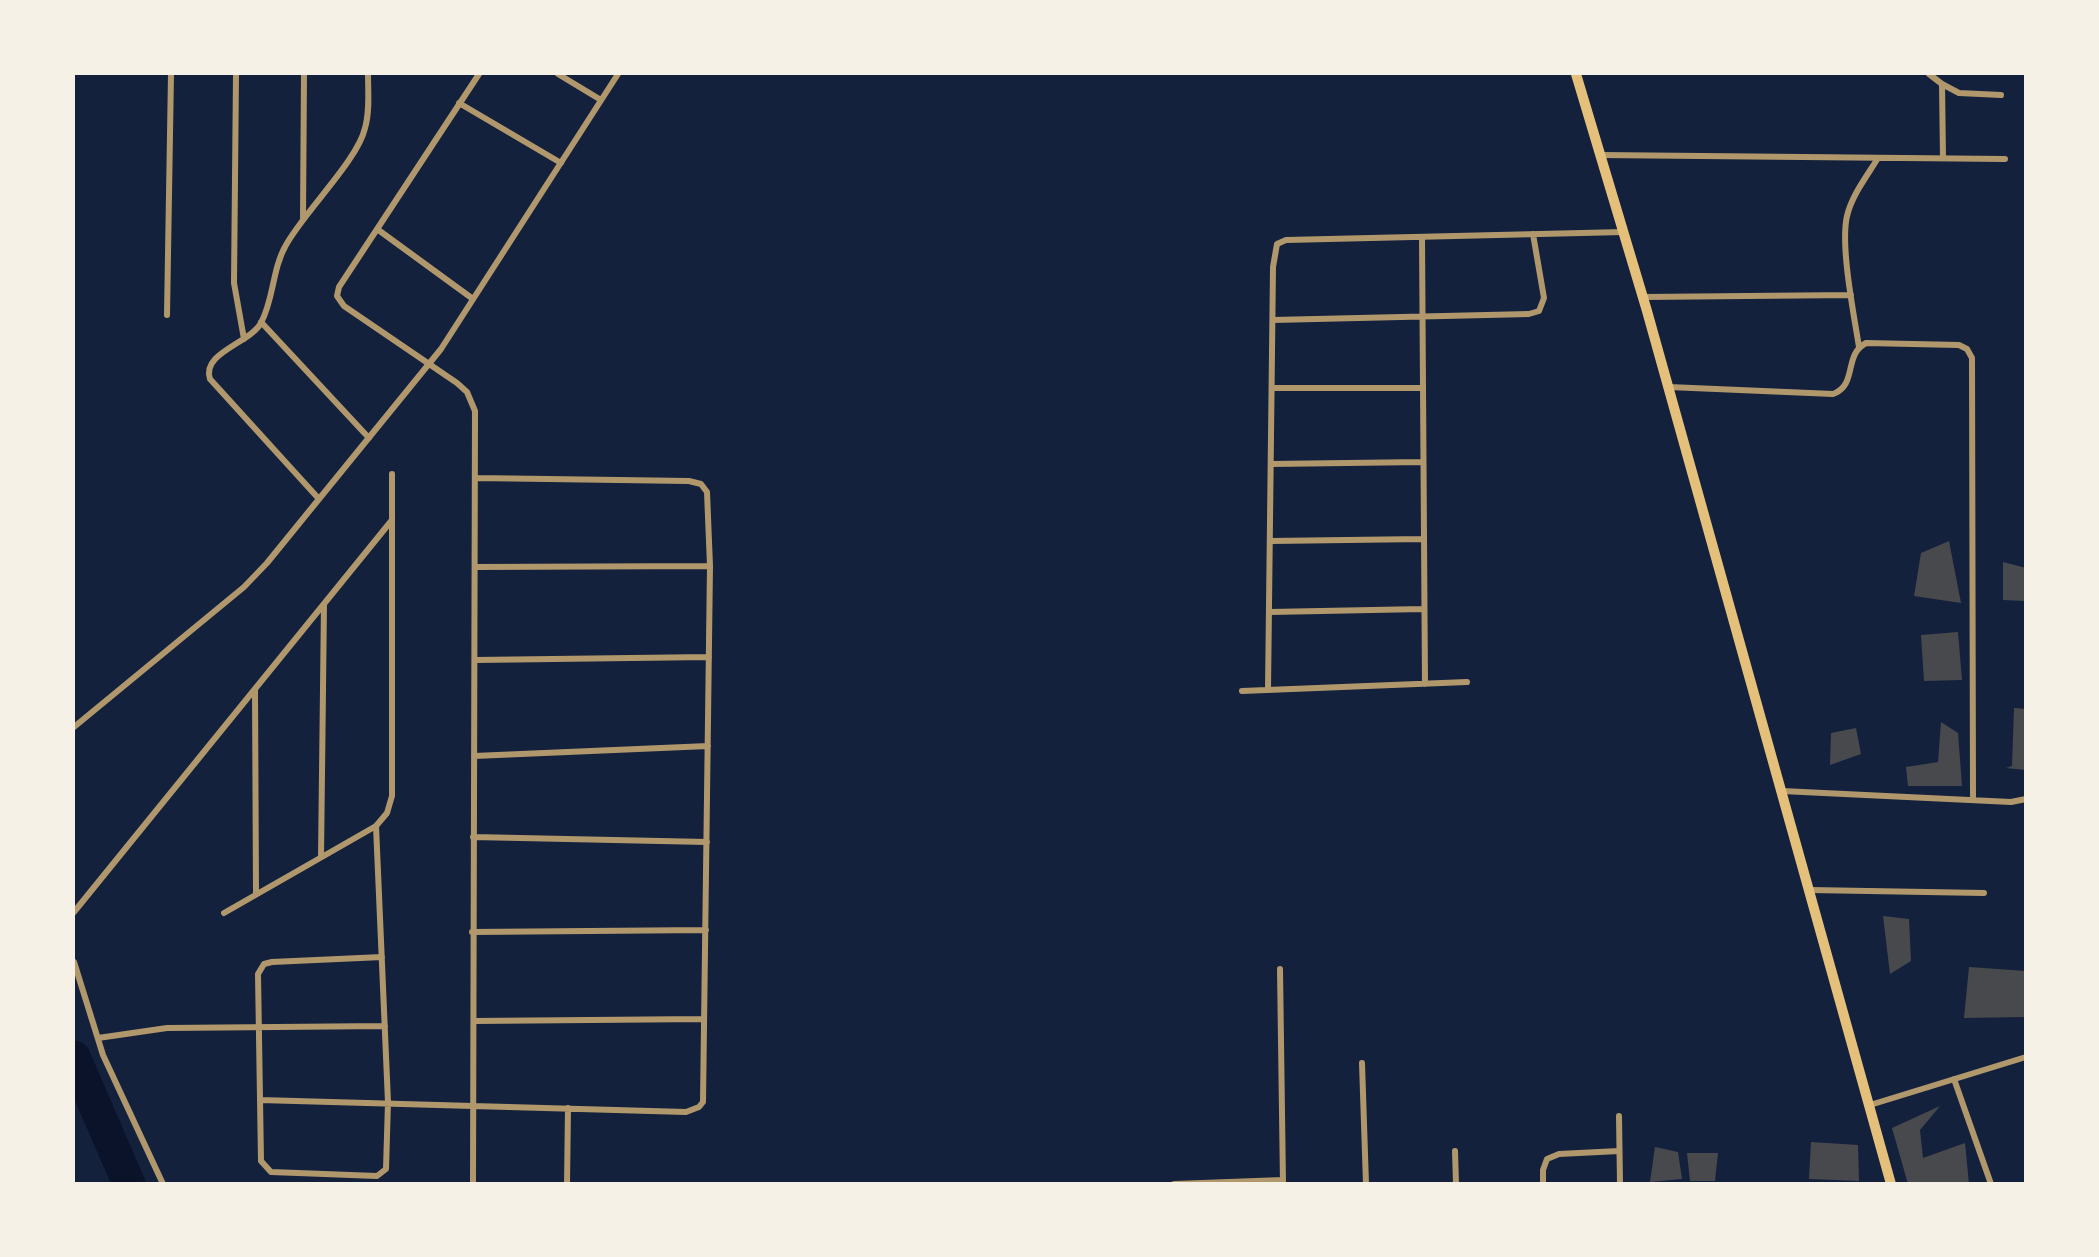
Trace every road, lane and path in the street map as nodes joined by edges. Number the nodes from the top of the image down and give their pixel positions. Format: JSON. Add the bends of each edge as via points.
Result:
{"nodes":[{"id":1,"x":171,"y":74,"type":"edge"},
{"id":2,"x":236,"y":74,"type":"edge"},
{"id":3,"x":304,"y":74,"type":"edge"},
{"id":4,"x":368,"y":74,"type":"edge"},
{"id":5,"x":479,"y":74,"type":"edge"},
{"id":6,"x":558,"y":74,"type":"edge"},
{"id":7,"x":618,"y":74,"type":"edge"},
{"id":8,"x":1576,"y":74,"type":"edge"},
{"id":9,"x":1929,"y":74,"type":"edge"},
{"id":10,"x":1942,"y":84,"type":"junction"},
{"id":11,"x":2001,"y":95,"type":"dead end"},
{"id":12,"x":601,"y":100,"type":"junction"},
{"id":13,"x":459,"y":103,"type":"junction"},
{"id":14,"x":1600,"y":155,"type":"junction"},
{"id":15,"x":1878,"y":158,"type":"junction"},
{"id":16,"x":1943,"y":158,"type":"junction"},
{"id":17,"x":2005,"y":159,"type":"dead end"},
{"id":18,"x":561,"y":163,"type":"junction"},
{"id":19,"x":303,"y":219,"type":"junction"},
{"id":20,"x":377,"y":229,"type":"junction"},
{"id":21,"x":1624,"y":232,"type":"junction"},
{"id":22,"x":1533,"y":234,"type":"junction"},
{"id":23,"x":1422,"y":237,"type":"junction"},
{"id":24,"x":1851,"y":295,"type":"junction"},
{"id":25,"x":1643,"y":297,"type":"junction"},
{"id":26,"x":473,"y":299,"type":"junction"},
{"id":27,"x":167,"y":315,"type":"dead end"},
{"id":28,"x":1423,"y":317,"type":"junction"},
{"id":29,"x":1273,"y":320,"type":"junction"},
{"id":30,"x":261,"y":322,"type":"junction"},
{"id":31,"x":244,"y":339,"type":"junction"},
{"id":32,"x":1859,"y":347,"type":"junction"},
{"id":33,"x":430,"y":363,"type":"junction"},
{"id":34,"x":1669,"y":387,"type":"junction"},
{"id":35,"x":1272,"y":388,"type":"junction"},
{"id":36,"x":1423,"y":388,"type":"junction"},
{"id":37,"x":369,"y":438,"type":"junction"},
{"id":38,"x":1423,"y":462,"type":"junction"},
{"id":39,"x":1271,"y":464,"type":"junction"},
{"id":40,"x":392,"y":474,"type":"dead end"},
{"id":41,"x":476,"y":478,"type":"junction"},
{"id":42,"x":319,"y":499,"type":"junction"},
{"id":43,"x":392,"y":520,"type":"junction"},
{"id":44,"x":1423,"y":539,"type":"junction"},
{"id":45,"x":1271,"y":541,"type":"junction"},
{"id":46,"x":710,"y":566,"type":"junction"},
{"id":47,"x":476,"y":567,"type":"junction"},
{"id":48,"x":324,"y":604,"type":"junction"},
{"id":49,"x":1423,"y":609,"type":"junction"},
{"id":50,"x":1270,"y":612,"type":"junction"},
{"id":51,"x":709,"y":657,"type":"junction"},
{"id":52,"x":475,"y":660,"type":"junction"},
{"id":53,"x":1467,"y":682,"type":"dead end"},
{"id":54,"x":1425,"y":684,"type":"junction"},
{"id":55,"x":255,"y":689,"type":"junction"},
{"id":56,"x":1268,"y":690,"type":"junction"},
{"id":57,"x":1242,"y":691,"type":"dead end"},
{"id":58,"x":74,"y":727,"type":"edge"},
{"id":59,"x":708,"y":746,"type":"junction"},
{"id":60,"x":474,"y":756,"type":"junction"},
{"id":61,"x":1782,"y":791,"type":"junction"},
{"id":62,"x":2025,"y":799,"type":"edge"},
{"id":63,"x":1973,"y":800,"type":"junction"},
{"id":64,"x":376,"y":826,"type":"junction"},
{"id":65,"x":473,"y":837,"type":"junction"},
{"id":66,"x":707,"y":842,"type":"junction"},
{"id":67,"x":321,"y":857,"type":"junction"},
{"id":68,"x":1810,"y":890,"type":"junction"},
{"id":69,"x":1984,"y":893,"type":"dead end"},
{"id":70,"x":256,"y":894,"type":"junction"},
{"id":71,"x":74,"y":912,"type":"edge"},
{"id":72,"x":224,"y":913,"type":"dead end"},
{"id":73,"x":706,"y":930,"type":"junction"},
{"id":74,"x":472,"y":932,"type":"junction"},
{"id":75,"x":382,"y":957,"type":"junction"},
{"id":76,"x":74,"y":962,"type":"edge"},
{"id":77,"x":1280,"y":969,"type":"dead end"},
{"id":78,"x":704,"y":1019,"type":"junction"},
{"id":79,"x":474,"y":1021,"type":"junction"},
{"id":80,"x":259,"y":1026,"type":"junction"},
{"id":81,"x":385,"y":1026,"type":"junction"},
{"id":82,"x":98,"y":1038,"type":"junction"},
{"id":83,"x":2025,"y":1057,"type":"edge"},
{"id":84,"x":1362,"y":1063,"type":"dead end"},
{"id":85,"x":1954,"y":1079,"type":"junction"},
{"id":86,"x":260,"y":1100,"type":"junction"},
{"id":87,"x":388,"y":1102,"type":"junction"},
{"id":88,"x":1870,"y":1105,"type":"junction"},
{"id":89,"x":473,"y":1106,"type":"junction"},
{"id":90,"x":568,"y":1108,"type":"junction"},
{"id":91,"x":1618,"y":1116,"type":"dead end"},
{"id":92,"x":1455,"y":1151,"type":"dead end"},
{"id":93,"x":1619,"y":1151,"type":"junction"},
{"id":94,"x":1283,"y":1182,"type":"edge"},
{"id":95,"x":163,"y":1184,"type":"edge"},
{"id":96,"x":473,"y":1184,"type":"edge"},
{"id":97,"x":567,"y":1184,"type":"edge"},
{"id":98,"x":1174,"y":1184,"type":"edge"},
{"id":99,"x":1366,"y":1184,"type":"edge"},
{"id":100,"x":1456,"y":1184,"type":"edge"},
{"id":101,"x":1543,"y":1184,"type":"edge"},
{"id":102,"x":1620,"y":1184,"type":"edge"},
{"id":103,"x":1891,"y":1184,"type":"edge"},
{"id":104,"x":1991,"y":1184,"type":"edge"}],
"edges":[{"from":1,"to":27,"type":"street"},
{"from":2,"to":31,"type":"street","via":[[234,283]]},
{"from":3,"to":19,"type":"street"},
{"from":4,"to":19,"type":"street","via":[[365,130],[351,156]]},
{"from":5,"to":13,"type":"street"},
{"from":6,"to":12,"type":"street"},
{"from":7,"to":12,"type":"street"},
{"from":8,"to":14,"type":"main road"},
{"from":9,"to":10,"type":"street"},
{"from":10,"to":11,"type":"street","via":[[1959,93]]},
{"from":10,"to":16,"type":"street"},
{"from":12,"to":18,"type":"street"},
{"from":13,"to":18,"type":"street"},
{"from":13,"to":20,"type":"street"},
{"from":14,"to":15,"type":"street"},
{"from":14,"to":21,"type":"main road"},
{"from":15,"to":16,"type":"street"},
{"from":15,"to":24,"type":"street","via":[[1846,218]]},
{"from":16,"to":17,"type":"street"},
{"from":18,"to":26,"type":"street"},
{"from":19,"to":30,"type":"street","via":[[276,268]]},
{"from":20,"to":26,"type":"street"},
{"from":20,"to":33,"type":"street","via":[[337,296],[344,306]]},
{"from":21,"to":22,"type":"street"},
{"from":21,"to":25,"type":"main road"},
{"from":22,"to":23,"type":"street"},
{"from":22,"to":28,"type":"street","via":[[1544,298],[1539,311]]},
{"from":23,"to":28,"type":"street"},
{"from":23,"to":29,"type":"street","via":[[1286,240],[1278,244],[1273,267]]},
{"from":24,"to":25,"type":"street"},
{"from":24,"to":32,"type":"street"},
{"from":25,"to":34,"type":"main road"},
{"from":26,"to":33,"type":"street"},
{"from":28,"to":29,"type":"street"},
{"from":28,"to":36,"type":"street"},
{"from":29,"to":35,"type":"street"},
{"from":30,"to":31,"type":"street"},
{"from":30,"to":37,"type":"street"},
{"from":31,"to":42,"type":"street","via":[[211,361],[210,379]]},
{"from":32,"to":34,"type":"street","via":[[1853,355],[1848,382],[1833,394]]},
{"from":32,"to":63,"type":"street","via":[[1866,343],[1959,345],[1972,358]]},
{"from":33,"to":37,"type":"street"},
{"from":33,"to":41,"type":"street","via":[[467,392],[473,402]]},
{"from":34,"to":61,"type":"main road"},
{"from":35,"to":36,"type":"street"},
{"from":35,"to":39,"type":"street"},
{"from":36,"to":38,"type":"street"},
{"from":37,"to":42,"type":"street"},
{"from":38,"to":39,"type":"street"},
{"from":38,"to":44,"type":"street"},
{"from":39,"to":45,"type":"street"},
{"from":40,"to":43,"type":"street"},
{"from":41,"to":46,"type":"street","via":[[701,484],[707,492]]},
{"from":41,"to":47,"type":"street"},
{"from":42,"to":58,"type":"street","via":[[244,587]]},
{"from":43,"to":48,"type":"street"},
{"from":43,"to":64,"type":"street","via":[[392,796],[387,813]]},
{"from":44,"to":45,"type":"street"},
{"from":44,"to":49,"type":"street"},
{"from":45,"to":50,"type":"street"},
{"from":46,"to":47,"type":"street"},
{"from":46,"to":51,"type":"street"},
{"from":47,"to":52,"type":"street"},
{"from":48,"to":55,"type":"street"},
{"from":48,"to":67,"type":"street"},
{"from":49,"to":50,"type":"street"},
{"from":49,"to":54,"type":"street"},
{"from":50,"to":56,"type":"street"},
{"from":51,"to":52,"type":"street"},
{"from":51,"to":59,"type":"street"},
{"from":52,"to":60,"type":"street"},
{"from":53,"to":54,"type":"street"},
{"from":54,"to":56,"type":"street"},
{"from":55,"to":70,"type":"street"},
{"from":55,"to":71,"type":"street"},
{"from":56,"to":57,"type":"street"},
{"from":59,"to":60,"type":"street"},
{"from":59,"to":66,"type":"street"},
{"from":60,"to":65,"type":"street"},
{"from":61,"to":63,"type":"street"},
{"from":61,"to":68,"type":"main road"},
{"from":62,"to":63,"type":"street"},
{"from":64,"to":67,"type":"street"},
{"from":64,"to":75,"type":"street"},
{"from":65,"to":66,"type":"street"},
{"from":65,"to":74,"type":"street"},
{"from":66,"to":73,"type":"street"},
{"from":67,"to":70,"type":"street"},
{"from":68,"to":69,"type":"street"},
{"from":68,"to":88,"type":"main road"},
{"from":70,"to":72,"type":"street"},
{"from":73,"to":74,"type":"street"},
{"from":73,"to":78,"type":"street"},
{"from":74,"to":79,"type":"street"},
{"from":75,"to":80,"type":"street","via":[[264,964],[258,974]]},
{"from":75,"to":81,"type":"street"},
{"from":76,"to":82,"type":"street"},
{"from":77,"to":94,"type":"street"},
{"from":78,"to":79,"type":"street"},
{"from":78,"to":90,"type":"street","via":[[704,1094],[699,1107],[686,1112]]},
{"from":79,"to":89,"type":"street"},
{"from":80,"to":81,"type":"street"},
{"from":80,"to":82,"type":"street","via":[[168,1028]]},
{"from":80,"to":86,"type":"street"},
{"from":81,"to":87,"type":"street"},
{"from":82,"to":95,"type":"street"},
{"from":83,"to":85,"type":"street"},
{"from":84,"to":99,"type":"street"},
{"from":85,"to":88,"type":"street"},
{"from":85,"to":104,"type":"street"},
{"from":86,"to":87,"type":"street"},
{"from":86,"to":87,"type":"street","via":[[261,1161],[271,1172],[377,1176],[386,1169]]},
{"from":87,"to":89,"type":"street"},
{"from":88,"to":103,"type":"main road"},
{"from":89,"to":90,"type":"street"},
{"from":89,"to":96,"type":"street"},
{"from":90,"to":97,"type":"street"},
{"from":91,"to":93,"type":"street"},
{"from":92,"to":100,"type":"street"},
{"from":93,"to":101,"type":"street","via":[[1559,1154],[1547,1159]]},
{"from":93,"to":102,"type":"street"},
{"from":94,"to":98,"type":"street"}]}
